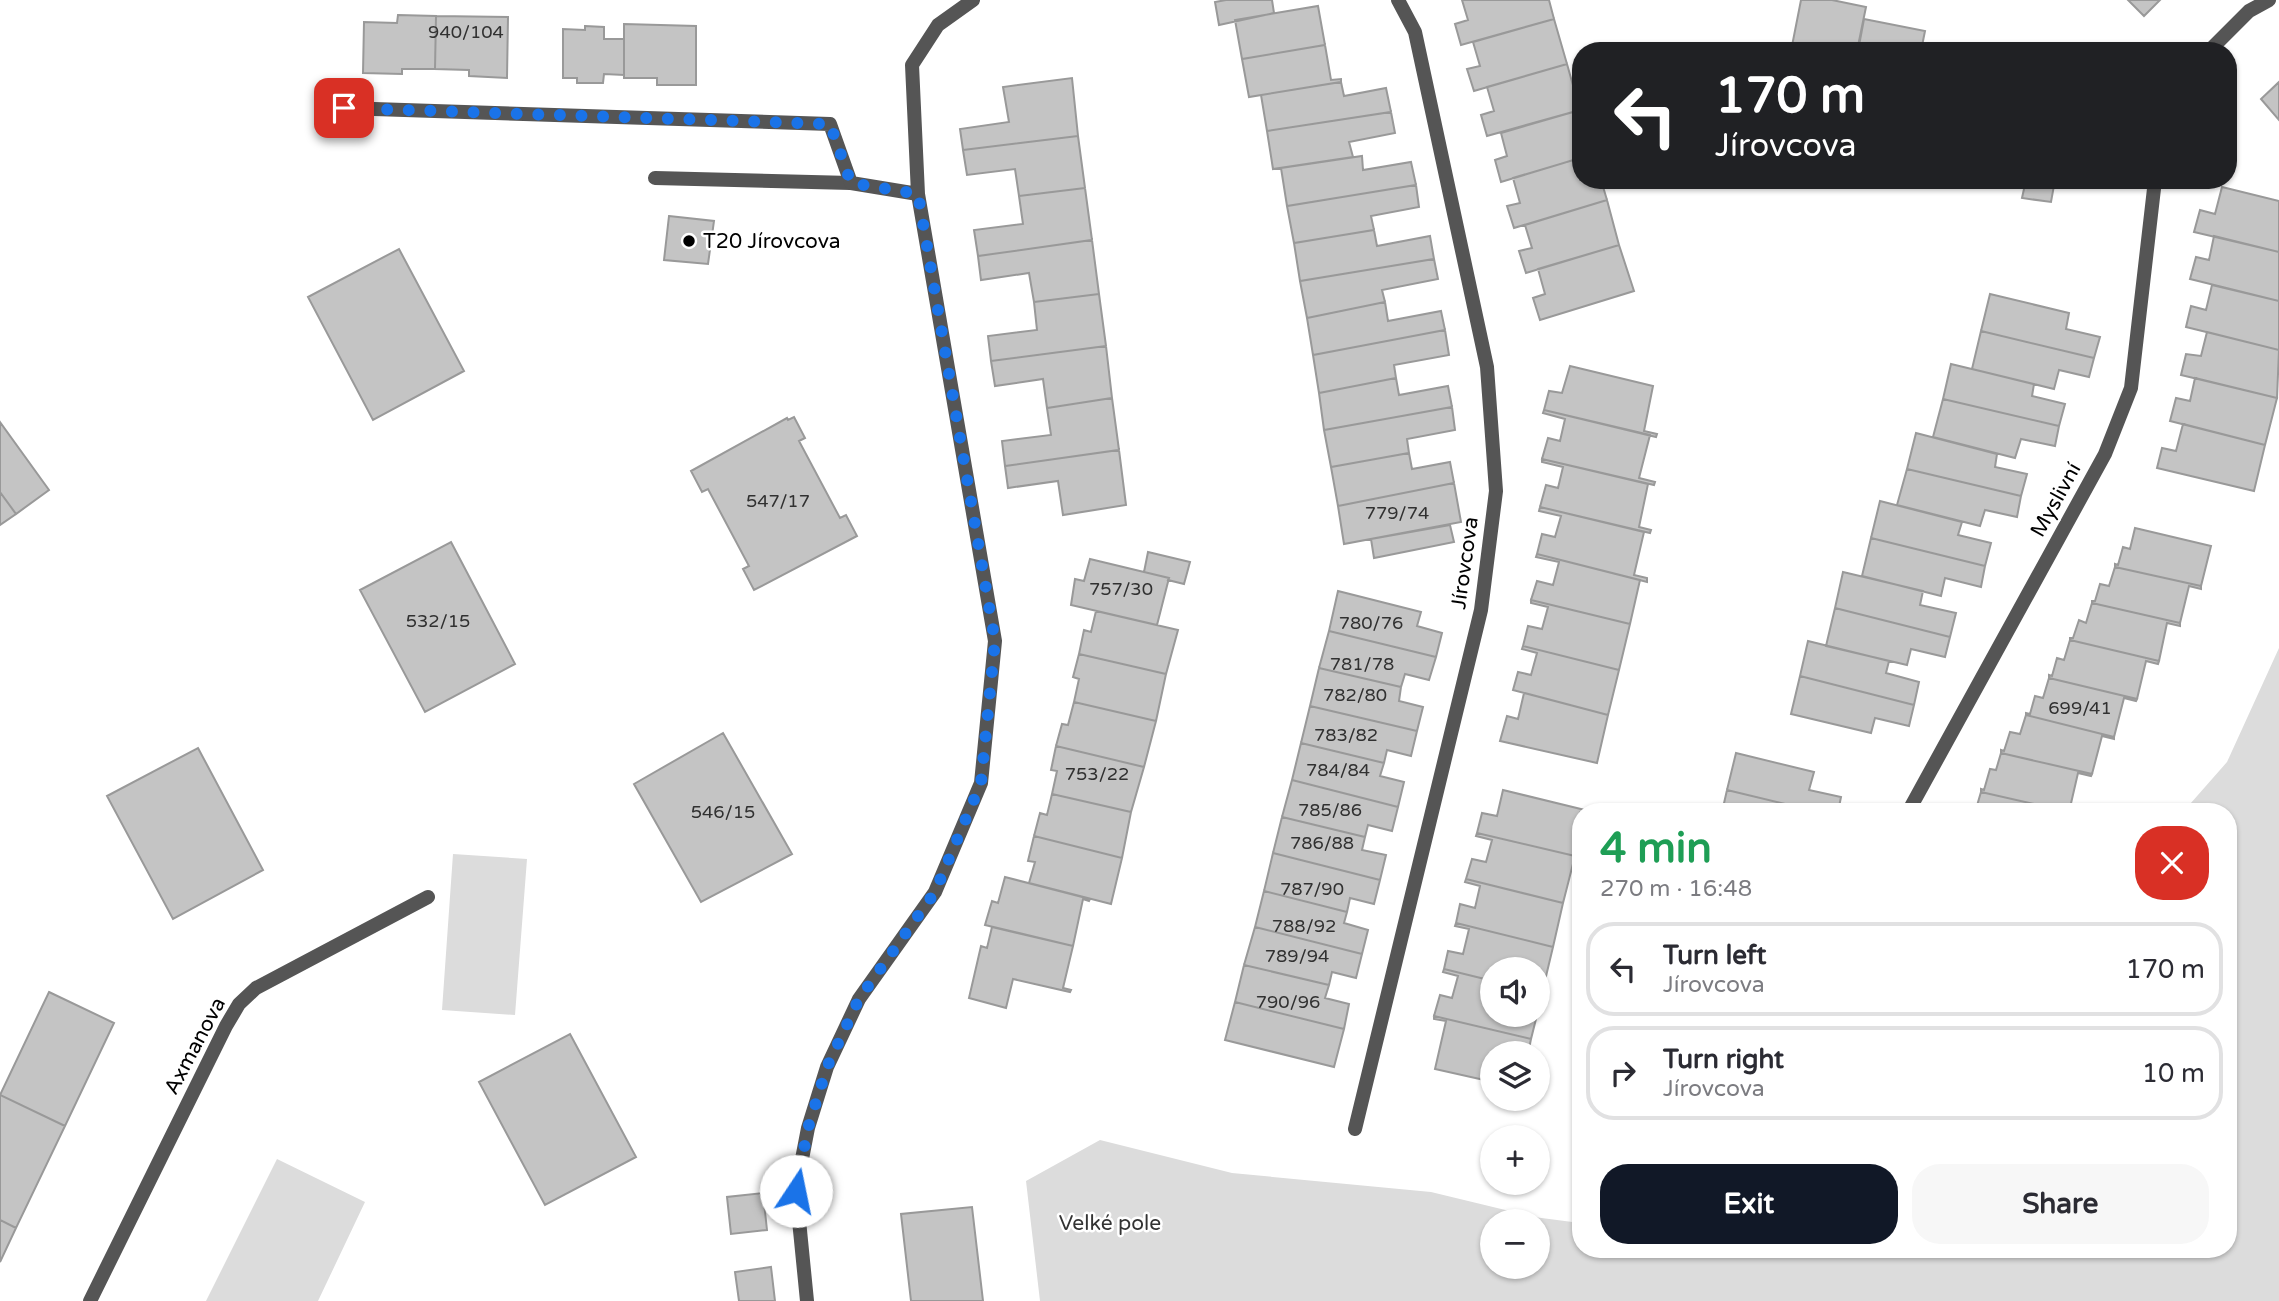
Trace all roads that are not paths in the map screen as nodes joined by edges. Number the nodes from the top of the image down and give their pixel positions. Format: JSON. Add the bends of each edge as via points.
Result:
{"nodes":[{"id":1,"x":973,"y":0,"type":"edge"},
{"id":2,"x":1398,"y":0,"type":"edge"},
{"id":3,"x":2269,"y":0,"type":"edge"},
{"id":4,"x":2218,"y":42,"type":"edge"},
{"id":5,"x":344,"y":108,"type":"dead end"},
{"id":6,"x":655,"y":178,"type":"dead end"},
{"id":7,"x":851,"y":183,"type":"junction"},
{"id":8,"x":2154,"y":189,"type":"edge"},
{"id":9,"x":918,"y":194,"type":"junction"},
{"id":10,"x":1913,"y":803,"type":"edge"},
{"id":11,"x":428,"y":897,"type":"dead end"},
{"id":12,"x":1355,"y":1129,"type":"dead end"},
{"id":13,"x":90,"y":1301,"type":"edge"},
{"id":14,"x":807,"y":1301,"type":"edge"}],
"edges":[{"from":1,"to":9,"type":"street","via":[[939,25],[912,65]]},
{"from":2,"to":12,"type":"street","name":"Jírovcova","via":[[1415,32],[1487,367],[1496,491],[1481,610]]},
{"from":3,"to":4,"type":"street","via":[[2249,11]]},
{"from":5,"to":7,"type":"street","via":[[830,124]]},
{"from":6,"to":7,"type":"street"},
{"from":7,"to":9,"type":"street"},
{"from":8,"to":10,"type":"street","name":"Myslivní","via":[[2131,388],[2109,443]]},
{"from":9,"to":14,"type":"street","via":[[995,641],[981,783],[935,892],[859,999],[827,1067],[808,1128],[796,1191]]},
{"from":11,"to":13,"type":"street","name":"Axmanova","via":[[256,988],[239,1004]]}]}
